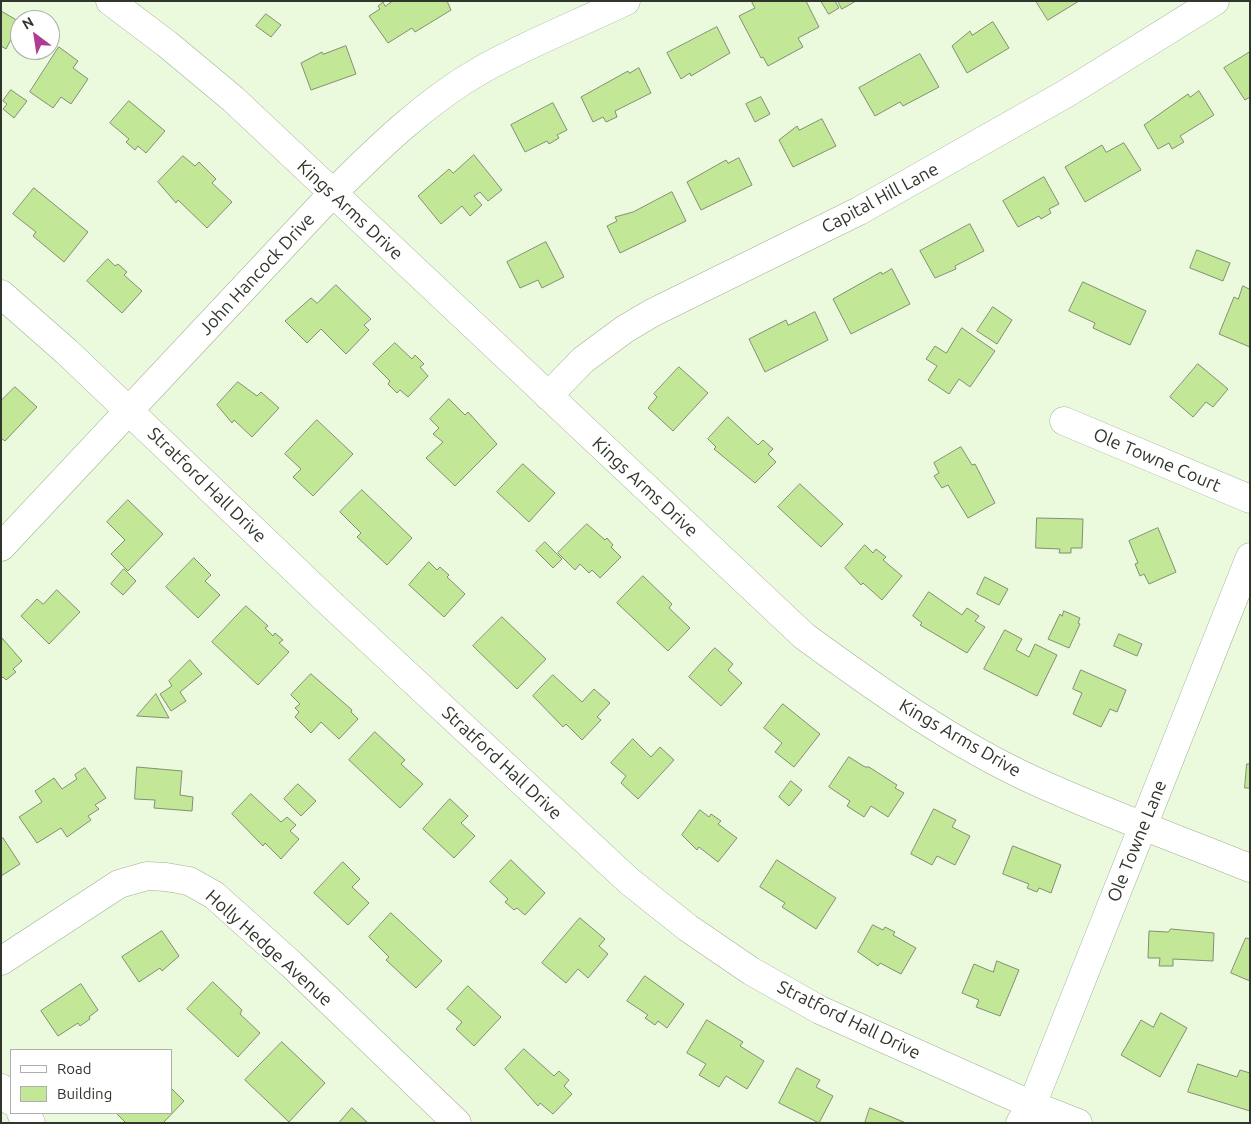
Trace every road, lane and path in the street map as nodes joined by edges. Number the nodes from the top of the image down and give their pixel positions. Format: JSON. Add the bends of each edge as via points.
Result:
{"nodes":[{"id":1,"x":626,"y":1,"type":"edge"},
{"id":2,"x":1215,"y":1,"type":"edge"},
{"id":3,"x":118,"y":4,"type":"edge"},
{"id":4,"x":332,"y":194,"type":"junction"},
{"id":5,"x":1,"y":294,"type":"edge"},
{"id":6,"x":548,"y":396,"type":"junction"},
{"id":7,"x":129,"y":411,"type":"junction"},
{"id":8,"x":1064,"y":421,"type":"dead end"},
{"id":9,"x":1250,"y":499,"type":"edge"},
{"id":10,"x":1,"y":547,"type":"edge"},
{"id":11,"x":1250,"y":557,"type":"edge"},
{"id":12,"x":1143,"y":825,"type":"junction"},
{"id":13,"x":1250,"y":868,"type":"edge"},
{"id":14,"x":1,"y":961,"type":"edge"},
{"id":15,"x":1,"y":1088,"type":"edge"},
{"id":16,"x":10,"y":1100,"type":"edge"},
{"id":17,"x":22,"y":1114,"type":"edge"},
{"id":18,"x":1026,"y":1114,"type":"edge"},
{"id":19,"x":31,"y":1123,"type":"edge"},
{"id":20,"x":458,"y":1123,"type":"edge"},
{"id":21,"x":1078,"y":1123,"type":"edge"}],
"edges":[{"from":1,"to":4,"type":"street","name":"John Hancock Drive","via":[[474,75],[430,104],[383,143]]},
{"from":2,"to":6,"type":"street","name":"Capital Hill Lane","via":[[1067,93],[859,211],[625,329],[583,360]]},
{"from":3,"to":4,"type":"street","name":"Kings Arms Drive","via":[[233,99]]},
{"from":4,"to":6,"type":"street","name":"Kings Arms Drive"},
{"from":4,"to":7,"type":"street","name":"John Hancock Drive"},
{"from":5,"to":7,"type":"street","name":"Stratford Hall Drive"},
{"from":6,"to":12,"type":"street","name":"Kings Arms Drive","via":[[804,636],[887,696],[959,741],[1035,781]]},
{"from":7,"to":10,"type":"street","name":"John Hancock Drive"},
{"from":7,"to":18,"type":"street","name":"Stratford Hall Drive","via":[[629,881],[688,928],[752,971],[820,1010]]},
{"from":8,"to":9,"type":"street","name":"Ole Towne Court"},
{"from":11,"to":12,"type":"street","name":"Ole Towne Lane"},
{"from":12,"to":13,"type":"street","name":"Kings Arms Drive"},
{"from":12,"to":18,"type":"street","name":"Ole Towne Lane"},
{"from":14,"to":20,"type":"street","name":"Holly Hedge Avenue","via":[[119,884],[147,876],[189,881],[214,895]]},
{"from":15,"to":16,"type":"street"},
{"from":17,"to":19,"type":"street"},
{"from":18,"to":21,"type":"street","name":"Stratford Hall Drive"}]}
